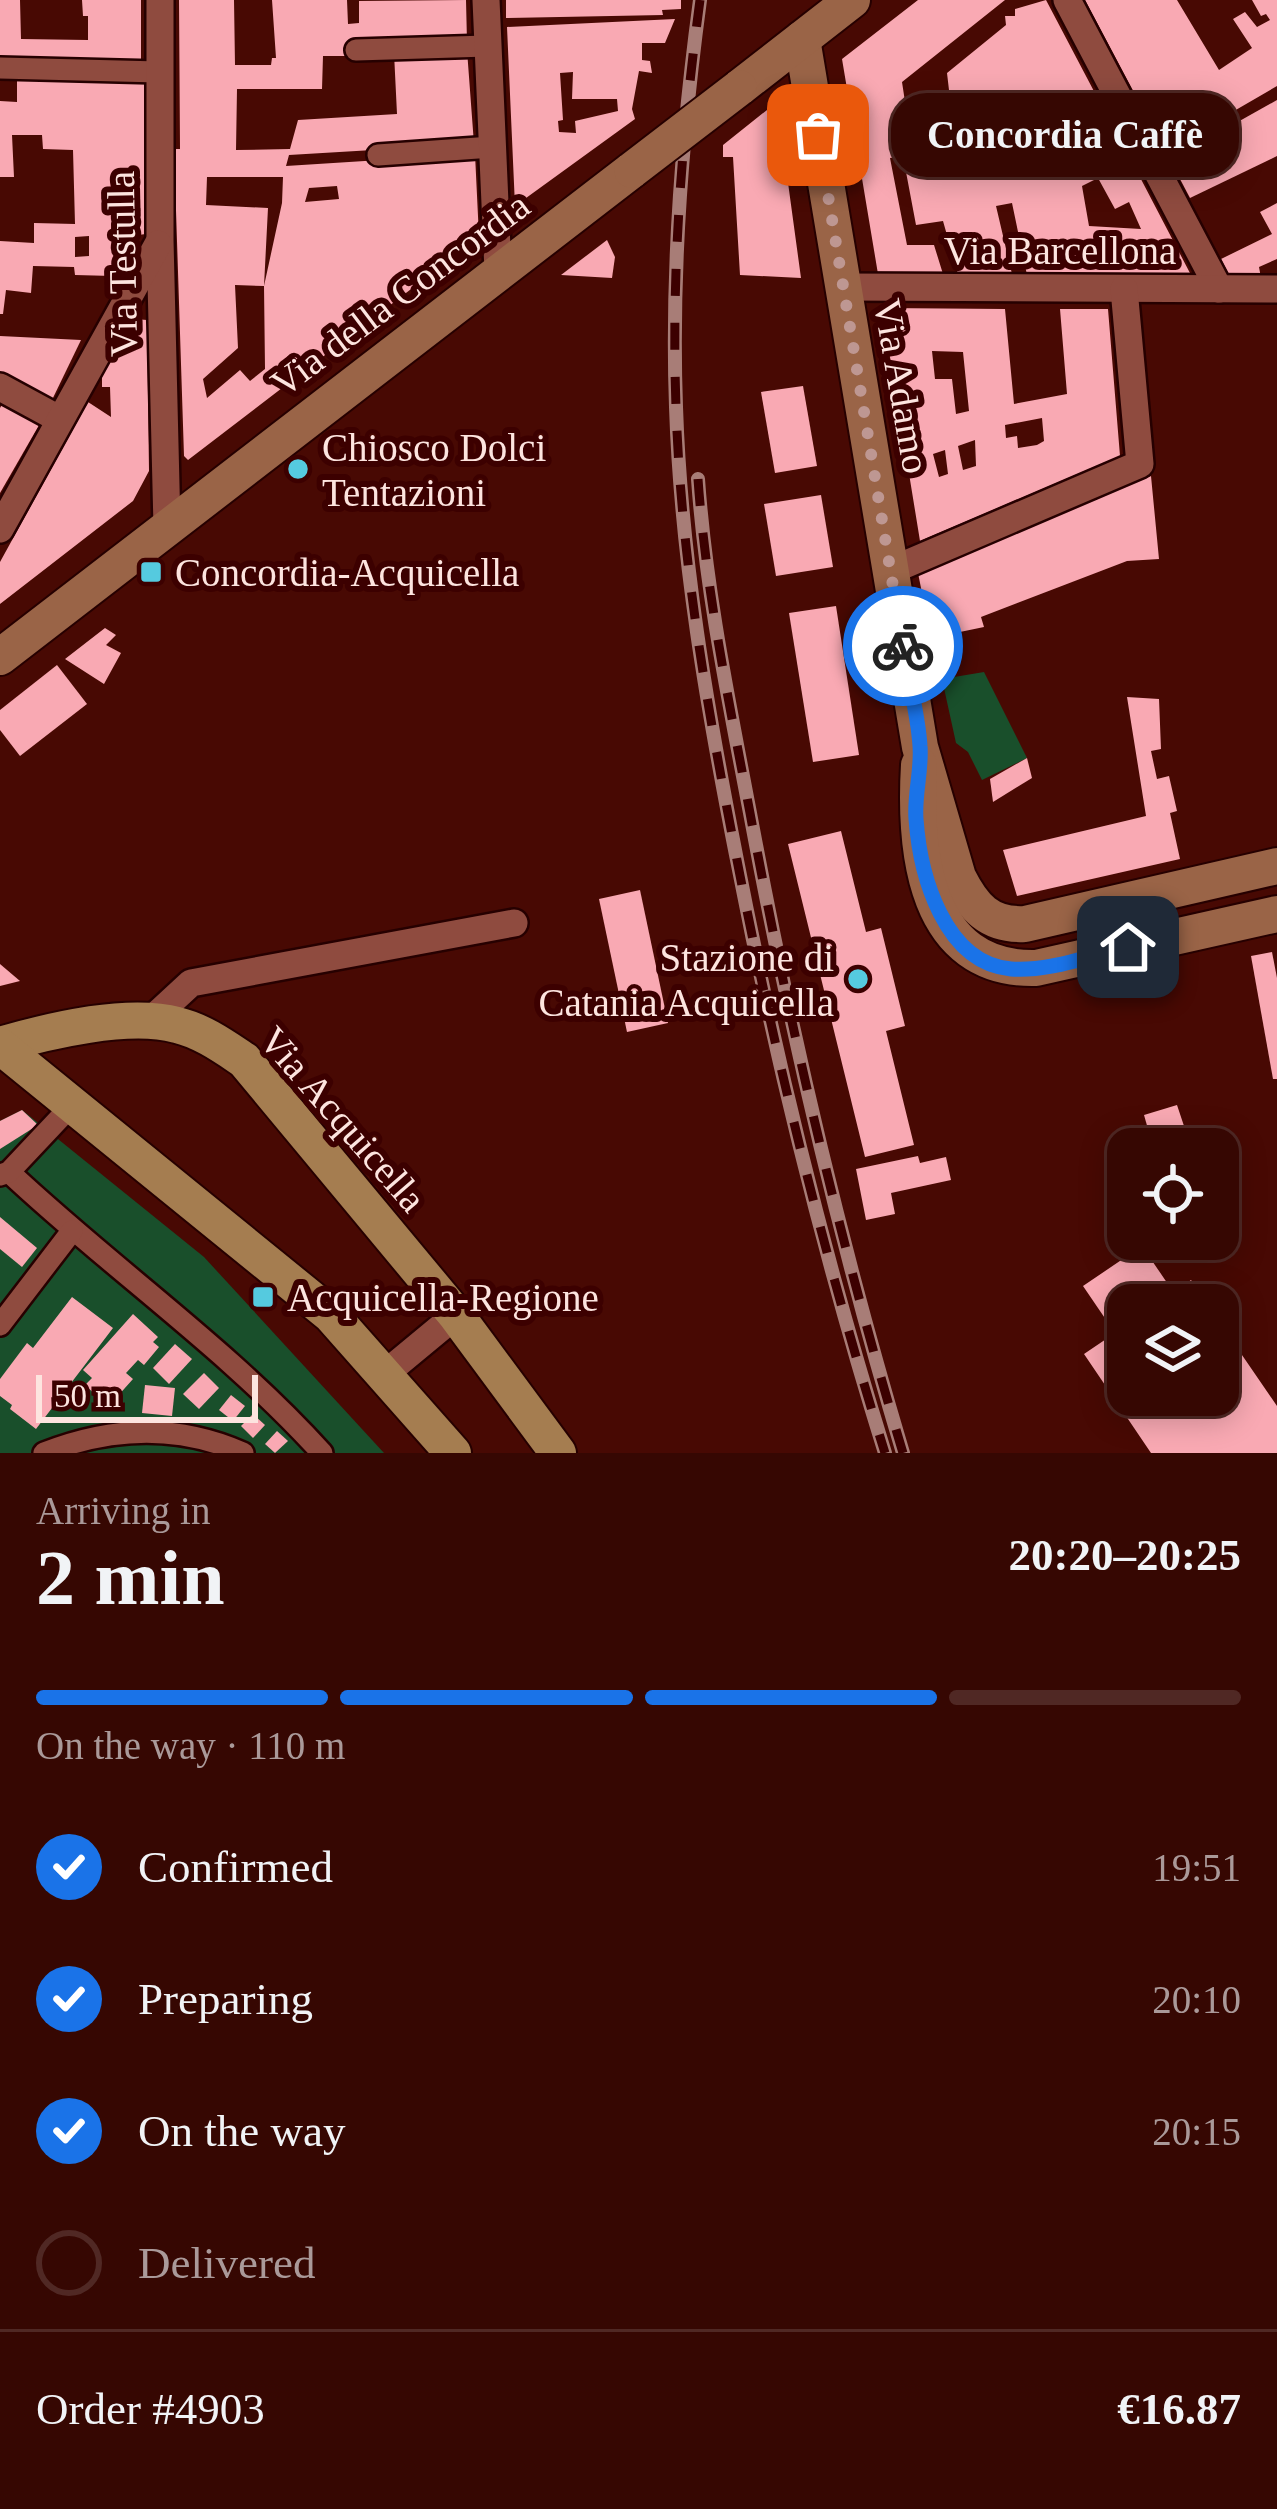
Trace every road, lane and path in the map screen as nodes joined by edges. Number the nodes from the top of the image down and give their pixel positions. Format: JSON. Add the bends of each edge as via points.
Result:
{"nodes":[{"id":1,"x":160,"y":0,"type":"edge"},
{"id":2,"x":486,"y":0,"type":"edge"},
{"id":3,"x":852,"y":0,"type":"edge"},
{"id":4,"x":1067,"y":0,"type":"edge"},
{"id":5,"x":802,"y":39,"type":"junction"},
{"id":6,"x":488,"y":46,"type":"junction"},
{"id":7,"x":356,"y":50,"type":"dead end"},
{"id":8,"x":0,"y":68,"type":"edge"},
{"id":9,"x":159,"y":72,"type":"junction"},
{"id":10,"x":492,"y":147,"type":"junction"},
{"id":11,"x":378,"y":155,"type":"dead end"},
{"id":12,"x":160,"y":240,"type":"junction"},
{"id":13,"x":498,"y":272,"type":"junction"},
{"id":14,"x":842,"y":287,"type":"junction"},
{"id":15,"x":1219,"y":289,"type":"junction"},
{"id":16,"x":1277,"y":289,"type":"edge"},
{"id":17,"x":1124,"y":290,"type":"junction"},
{"id":18,"x":0,"y":387,"type":"edge"},
{"id":19,"x":59,"y":419,"type":"junction"},
{"id":20,"x":167,"y":527,"type":"junction"},
{"id":21,"x":0,"y":529,"type":"edge"},
{"id":22,"x":890,"y":571,"type":"junction"},
{"id":23,"x":0,"y":657,"type":"edge"},
{"id":24,"x":920,"y":747,"type":"junction"},
{"id":25,"x":1277,"y":866,"type":"edge"},
{"id":26,"x":1277,"y":914,"type":"edge"},
{"id":27,"x":514,"y":923,"type":"dead end"},
{"id":28,"x":151,"y":1020,"type":"junction"},
{"id":29,"x":73,"y":1104,"type":"junction"},
{"id":30,"x":4,"y":1173,"type":"edge"},
{"id":31,"x":72,"y":1232,"type":"junction"},
{"id":32,"x":456,"y":1316,"type":"junction"},
{"id":33,"x":0,"y":1325,"type":"edge"},
{"id":34,"x":386,"y":1373,"type":"junction"},
{"id":35,"x":44,"y":1453,"type":"edge"},
{"id":36,"x":242,"y":1453,"type":"edge"},
{"id":37,"x":322,"y":1453,"type":"edge"},
{"id":38,"x":453,"y":1453,"type":"edge"},
{"id":39,"x":558,"y":1453,"type":"edge"}],
"edges":[{"from":1,"to":9,"type":"street","name":"Via Testulla"},
{"from":2,"to":6,"type":"street"},
{"from":3,"to":5,"type":"main road","name":"Via della Concordia"},
{"from":4,"to":15,"type":"street"},
{"from":5,"to":13,"type":"main road","name":"Via della Concordia","bridge":true},
{"from":5,"to":14,"type":"main road","name":"Via Adamo"},
{"from":6,"to":7,"type":"street"},
{"from":6,"to":10,"type":"street"},
{"from":8,"to":9,"type":"street"},
{"from":9,"to":12,"type":"street","name":"Via Testulla"},
{"from":10,"to":11,"type":"street"},
{"from":10,"to":13,"type":"street"},
{"from":12,"to":19,"type":"street"},
{"from":12,"to":20,"type":"street","name":"Via Testulla"},
{"from":13,"to":20,"type":"main road","name":"Via della Concordia"},
{"from":14,"to":17,"type":"street","name":"Via Barcellona"},
{"from":14,"to":22,"type":"main road","name":"Via Adamo"},
{"from":15,"to":16,"type":"street","name":"Via Barcellona"},
{"from":15,"to":17,"type":"street","name":"Via Barcellona"},
{"from":17,"to":22,"type":"street","via":[[1140,464]]},
{"from":18,"to":19,"type":"street"},
{"from":19,"to":21,"type":"street"},
{"from":20,"to":23,"type":"main road","name":"Via della Concordia"},
{"from":22,"to":24,"type":"main road","name":"Via Adamo"},
{"from":24,"to":25,"type":"main road","via":[[958,877],[991,920],[1024,924]]},
{"from":24,"to":26,"type":"main road","via":[[916,820],[940,919],[990,962],[1036,968]]},
{"from":27,"to":28,"type":"street","via":[[191,983]]},
{"from":28,"to":29,"type":"main road","name":"Via Acquicella","via":[[0,1046]]},
{"from":28,"to":32,"type":"main road","name":"Via Acquicella","via":[[215,1040],[244,1060]]},
{"from":29,"to":30,"type":"street"},
{"from":29,"to":34,"type":"main road","name":"Via Acquicella","via":[[331,1315]]},
{"from":30,"to":31,"type":"street"},
{"from":31,"to":33,"type":"street"},
{"from":31,"to":37,"type":"street","via":[[239,1370]]},
{"from":32,"to":34,"type":"street"},
{"from":32,"to":39,"type":"main road","name":"Via Acquicella"},
{"from":34,"to":38,"type":"main road","name":"Via Acquicella"},
{"from":35,"to":36,"type":"street","via":[[137,1430]]}]}
